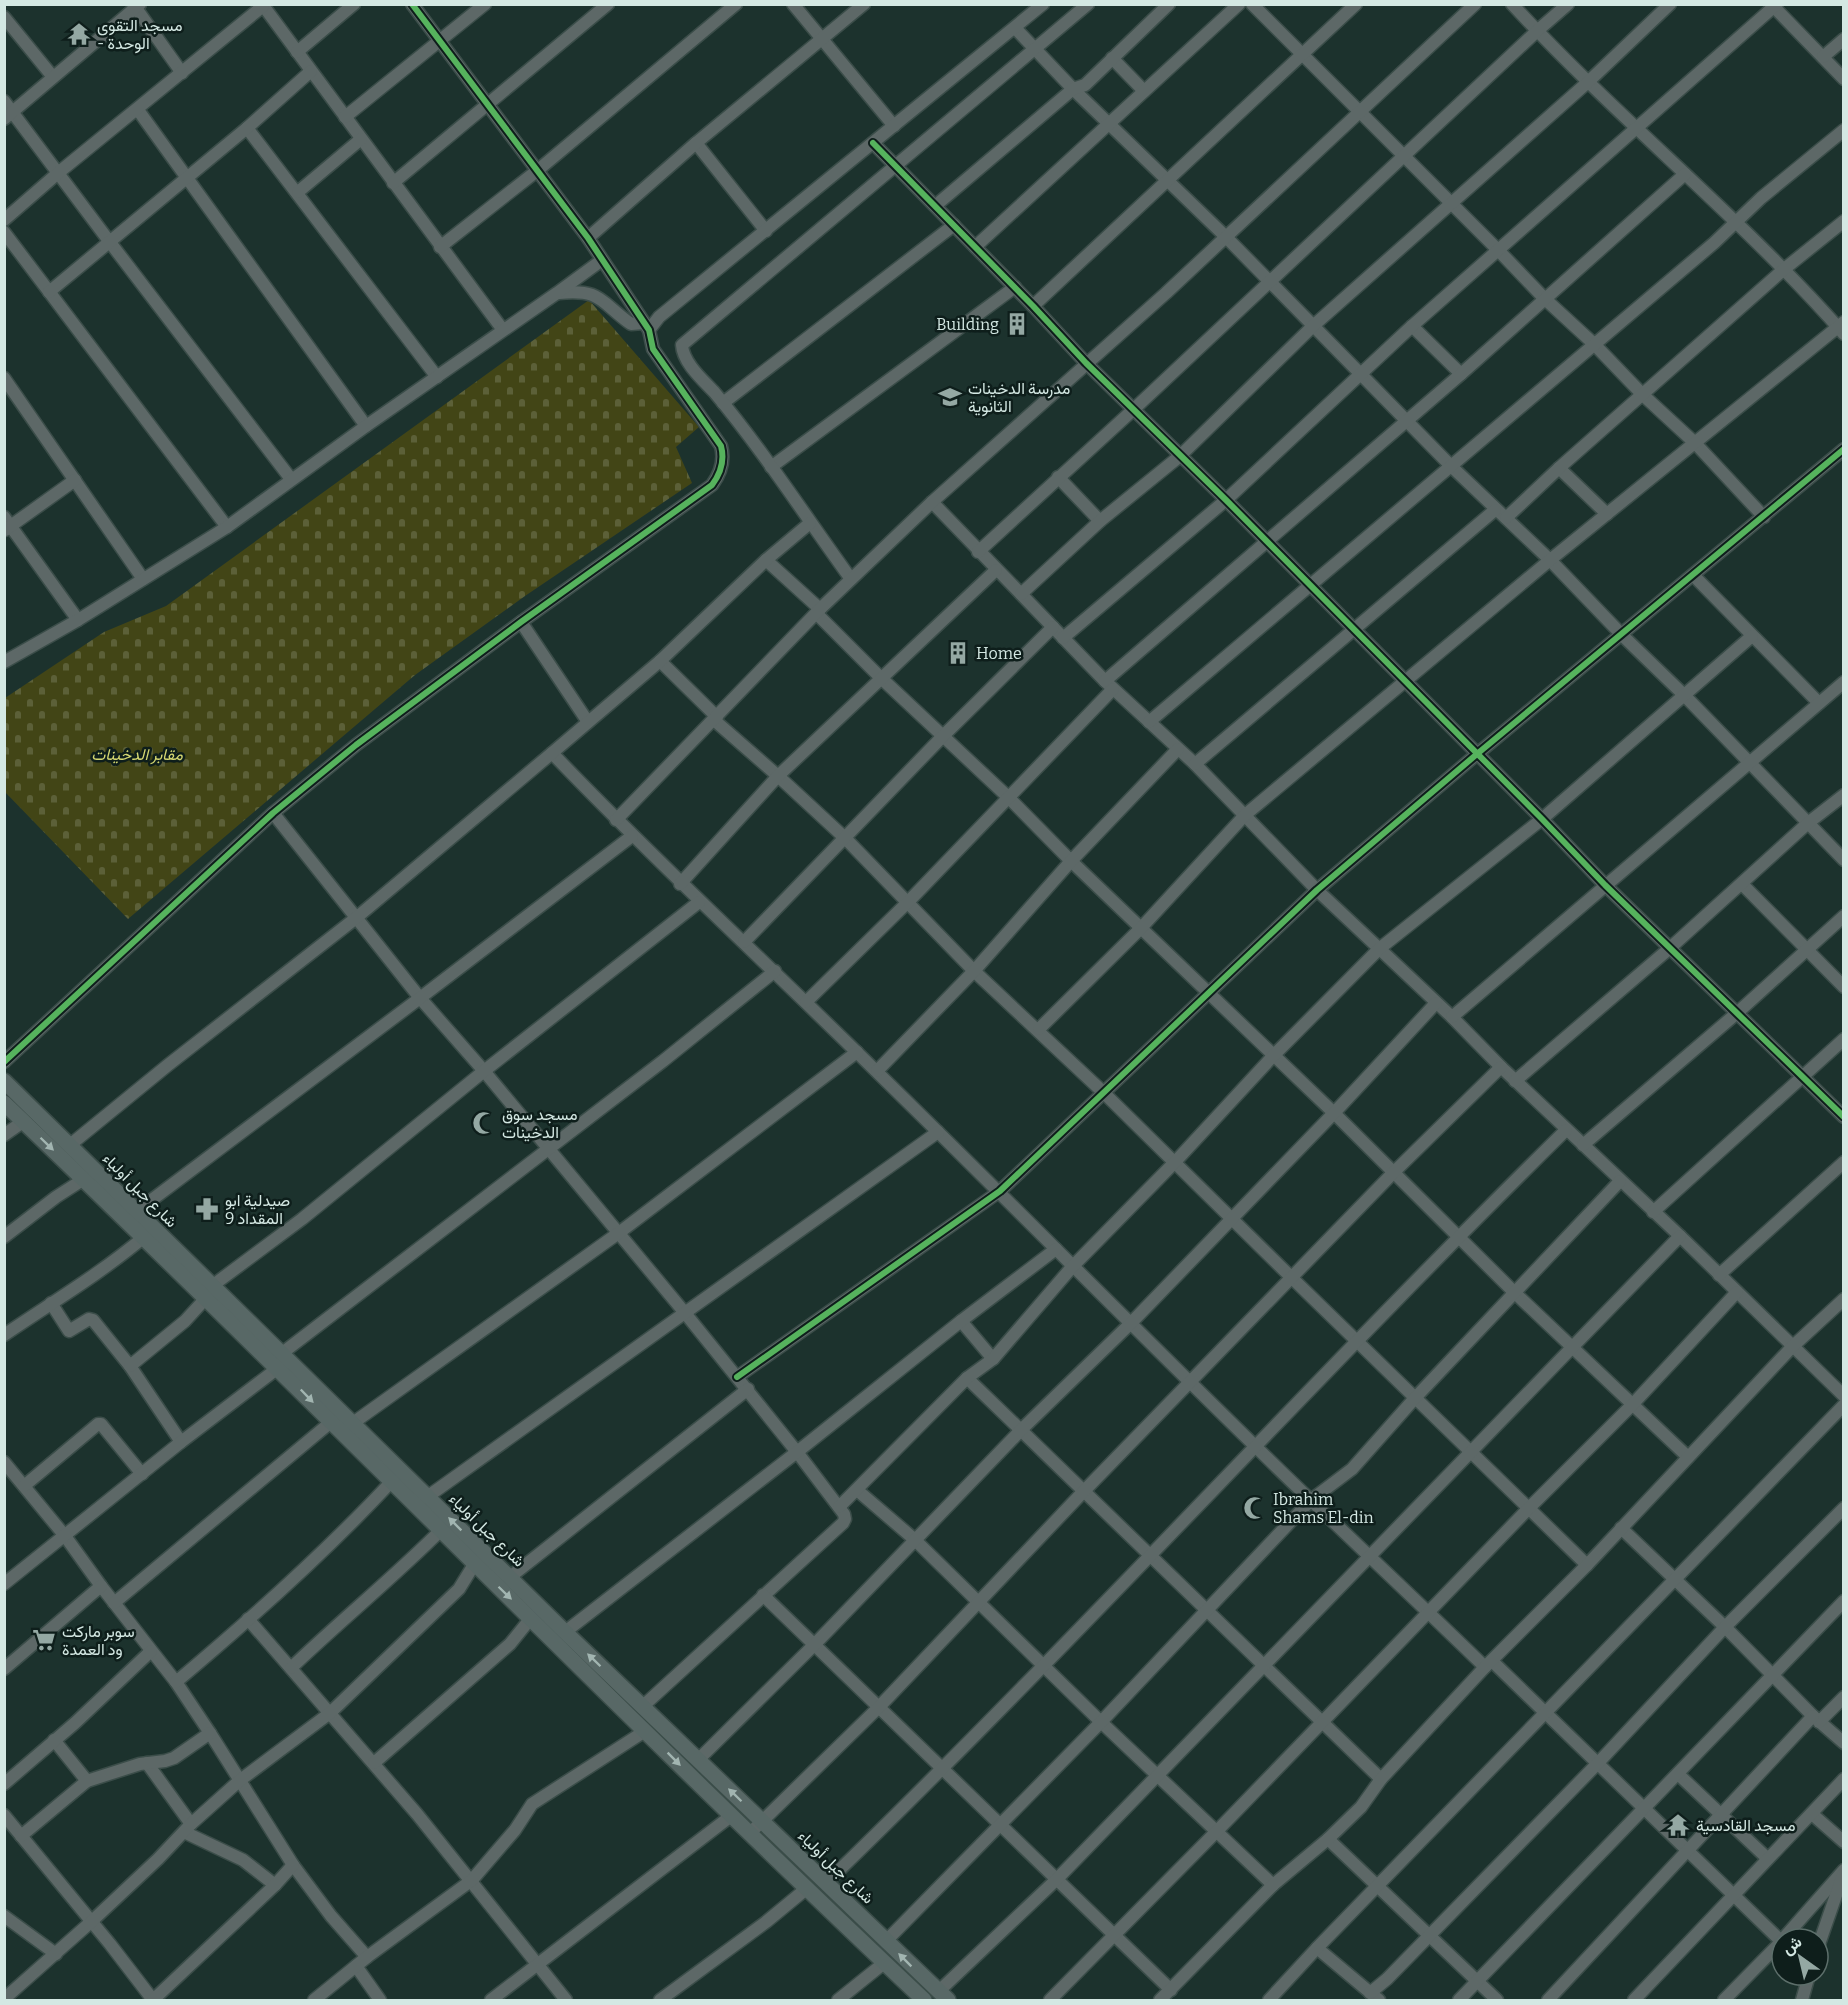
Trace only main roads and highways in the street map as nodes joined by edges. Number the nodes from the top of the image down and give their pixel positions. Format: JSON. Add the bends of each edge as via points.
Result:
{"nodes":[{"id":1,"x":4,"y":1081,"type":"edge"},
{"id":2,"x":4,"y":1103,"type":"edge"},
{"id":3,"x":209,"y":1292,"type":"junction"},
{"id":4,"x":279,"y":1361,"type":"junction"},
{"id":5,"x":374,"y":1453,"type":"junction"},
{"id":6,"x":943,"y":1996,"type":"edge"},
{"id":7,"x":924,"y":2001,"type":"edge"}],
"edges":[{"from":1,"to":3,"type":"main road","name":"شارع جبل أولياء","via":[[137,1211]]},
{"from":2,"to":3,"type":"main road","name":"شارع جبل أولياء","one_way":true,"via":[[144,1237]]},
{"from":3,"to":4,"type":"main road","name":"شارع جبل أولياء"},
{"from":4,"to":5,"type":"main road","name":"شارع جبل أولياء","one_way":true,"via":[[332,1422]]},
{"from":4,"to":5,"type":"main road","name":"شارع جبل أولياء","via":[[353,1423]]},
{"from":6,"to":5,"type":"main road","name":"شارع جبل أولياء","one_way":true,"via":[[428,1497]]},
{"from":5,"to":7,"type":"main road","name":"شارع جبل أولياء","one_way":true,"via":[[392,1481],[441,1530]]}]}
